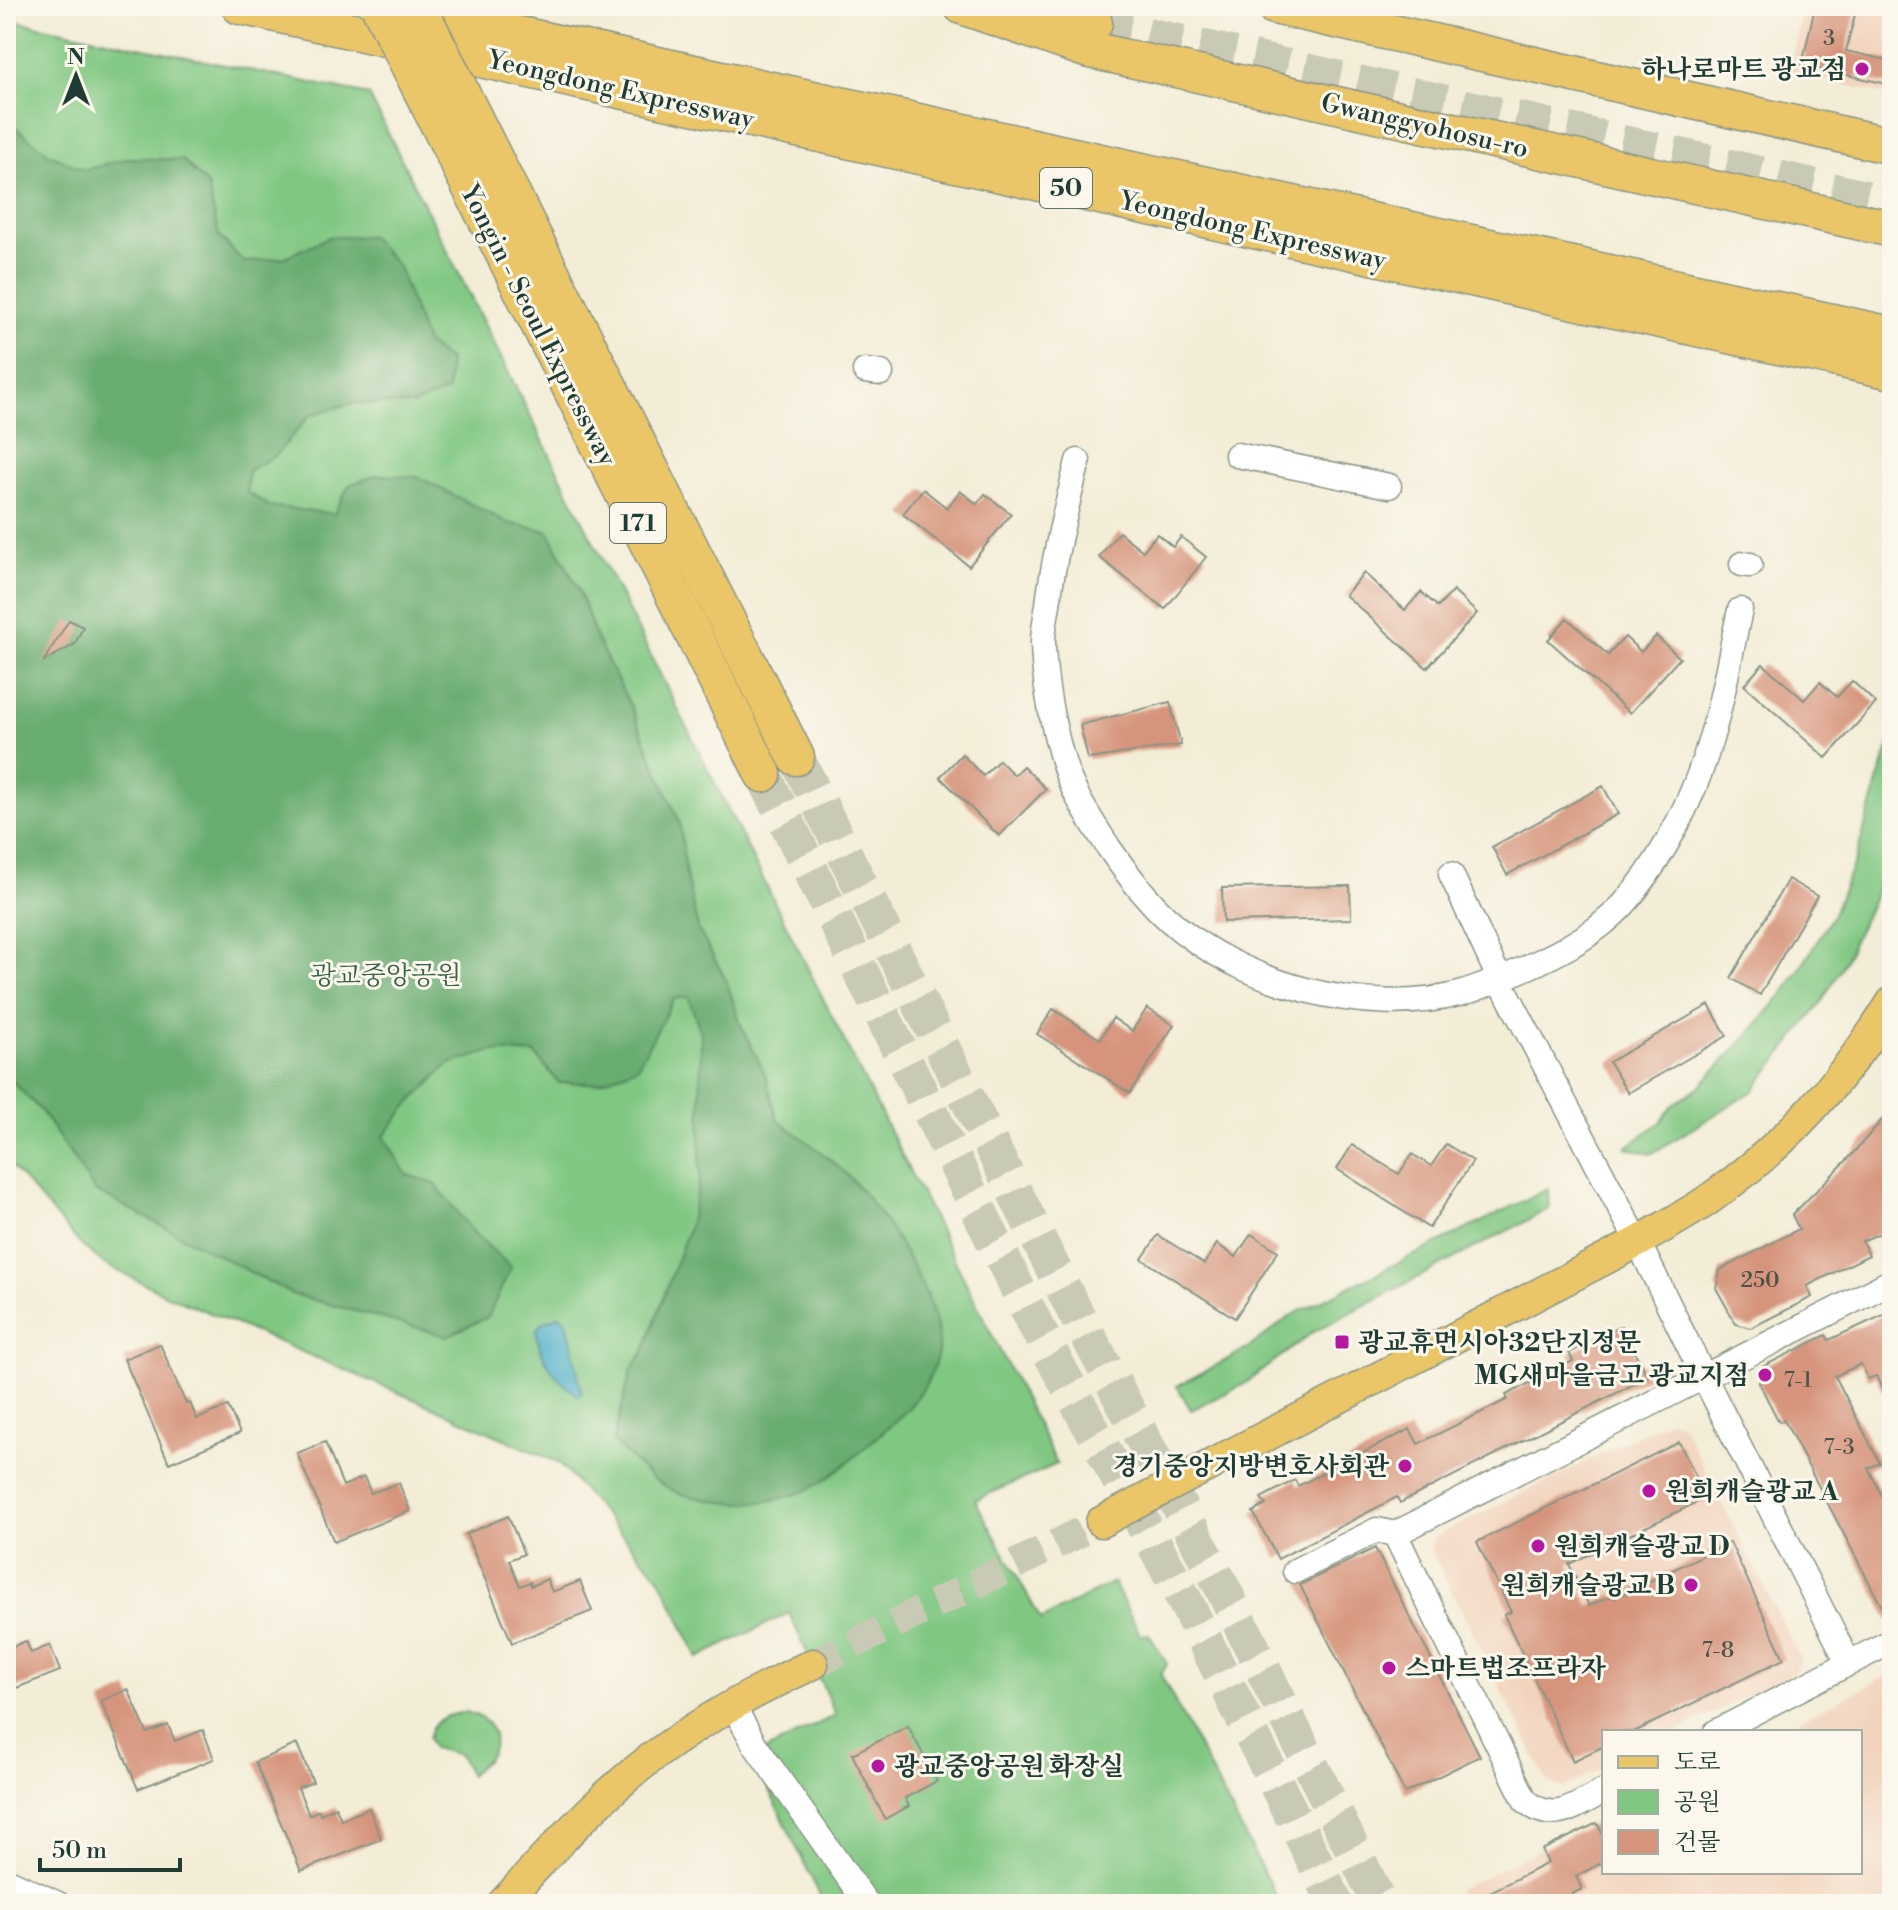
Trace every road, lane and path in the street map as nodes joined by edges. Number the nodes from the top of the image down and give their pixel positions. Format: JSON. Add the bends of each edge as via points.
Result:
{"nodes":[{"id":1,"x":240,"y":6,"type":"edge"},
{"id":2,"x":379,"y":6,"type":"edge"},
{"id":3,"x":388,"y":6,"type":"edge"},
{"id":4,"x":418,"y":6,"type":"edge"},
{"id":5,"x":962,"y":6,"type":"edge"},
{"id":6,"x":1004,"y":6,"type":"edge"},
{"id":7,"x":1274,"y":6,"type":"edge"},
{"id":8,"x":1094,"y":23,"type":"tunnel mouth"},
{"id":9,"x":1892,"y":146,"type":"edge"},
{"id":10,"x":1892,"y":229,"type":"edge"},
{"id":11,"x":529,"y":266,"type":"junction"},
{"id":12,"x":1892,"y":335,"type":"edge"},
{"id":13,"x":1892,"y":371,"type":"edge"},
{"id":14,"x":1237,"y":455,"type":"dead end"},
{"id":15,"x":1078,"y":461,"type":"dead end"},
{"id":16,"x":1389,"y":486,"type":"dead end"},
{"id":17,"x":1740,"y":610,"type":"dead end"},
{"id":18,"x":796,"y":757,"type":"tunnel mouth"},
{"id":19,"x":763,"y":774,"type":"tunnel mouth"},
{"id":20,"x":1451,"y":874,"type":"dead end"},
{"id":21,"x":1500,"y":980,"type":"junction"},
{"id":22,"x":1892,"y":1002,"type":"edge"},
{"id":23,"x":1638,"y":1242,"type":"junction"},
{"id":24,"x":1892,"y":1281,"type":"edge"},
{"id":25,"x":1704,"y":1377,"type":"junction"},
{"id":26,"x":1101,"y":1522,"type":"tunnel mouth"},
{"id":27,"x":1395,"y":1534,"type":"junction"},
{"id":28,"x":1295,"y":1571,"type":"dead end"},
{"id":29,"x":1892,"y":1641,"type":"edge"},
{"id":30,"x":1848,"y":1662,"type":"junction"},
{"id":31,"x":813,"y":1664,"type":"tunnel mouth"},
{"id":32,"x":732,"y":1704,"type":"junction"},
{"id":33,"x":1720,"y":1730,"type":"edge"},
{"id":34,"x":1602,"y":1792,"type":"edge"},
{"id":35,"x":6,"y":1880,"type":"edge"},
{"id":36,"x":58,"y":1904,"type":"edge"},
{"id":37,"x":502,"y":1904,"type":"edge"},
{"id":38,"x":867,"y":1904,"type":"edge"}],
"edges":[{"from":1,"to":13,"type":"highway","name":"Yeongdong Expressway","number":"50"},
{"from":2,"to":11,"type":"highway","name":"Yongin - Seoul Expressway","number":"171","bridge":true},
{"from":3,"to":12,"type":"highway","name":"Yeongdong Expressway","number":"50"},
{"from":4,"to":11,"type":"highway","name":"Yongin - Seoul Expressway","number":"171","bridge":true},
{"from":5,"to":10,"type":"highway","name":"Gwanggyohosu-ro","via":[[1086,49]]},
{"from":6,"to":8,"type":"highway"},
{"from":7,"to":9,"type":"highway"},
{"from":11,"to":18,"type":"highway","name":"Yongin - Seoul Expressway","number":"171"},
{"from":11,"to":19,"type":"highway","name":"Yongin - Seoul Expressway","number":"171"},
{"from":14,"to":16,"type":"street"},
{"from":15,"to":21,"type":"street","via":[[1052,573],[1043,642],[1050,703],[1063,763],[1081,806],[1144,896],[1170,922],[1223,957],[1313,992],[1404,1001],[1456,995]]},
{"from":17,"to":21,"type":"street","via":[[1710,744],[1680,816],[1642,880],[1624,904],[1578,942]]},
{"from":20,"to":21,"type":"street"},
{"from":21,"to":23,"type":"street"},
{"from":22,"to":23,"type":"main road","via":[[1818,1104],[1773,1149],[1707,1201]]},
{"from":23,"to":25,"type":"street"},
{"from":23,"to":26,"type":"main road"},
{"from":24,"to":25,"type":"street"},
{"from":25,"to":27,"type":"street"},
{"from":25,"to":30,"type":"street"},
{"from":27,"to":28,"type":"street","via":[[1377,1530]]},
{"from":27,"to":34,"type":"street","via":[[1525,1800],[1551,1815]]},
{"from":29,"to":30,"type":"street"},
{"from":30,"to":33,"type":"street"},
{"from":31,"to":32,"type":"main road"},
{"from":32,"to":37,"type":"main road","via":[[629,1776]]},
{"from":32,"to":38,"type":"street"},
{"from":35,"to":36,"type":"street"}]}
